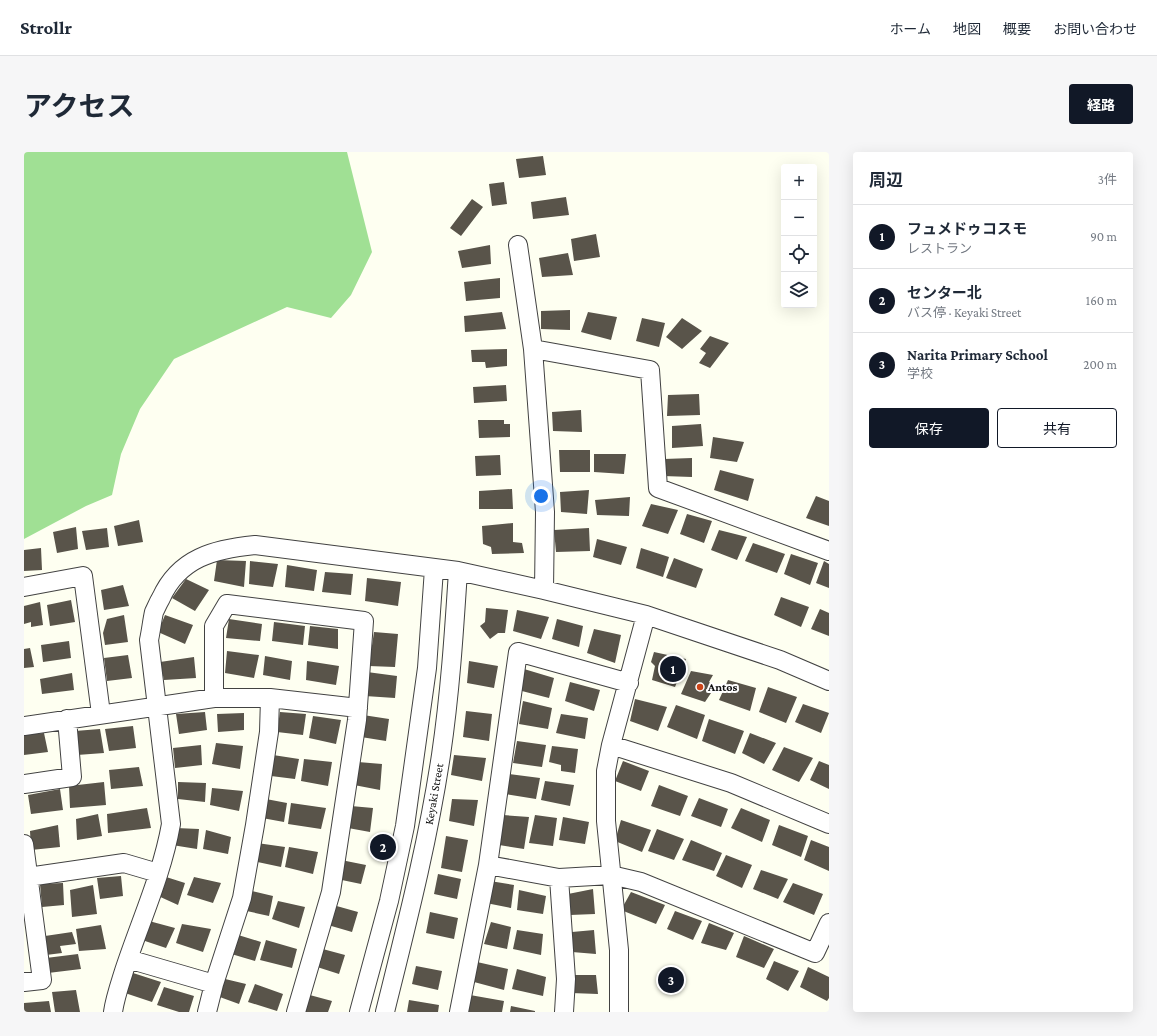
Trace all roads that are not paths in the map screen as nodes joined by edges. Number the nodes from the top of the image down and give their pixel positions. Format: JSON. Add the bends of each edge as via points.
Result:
{"nodes":[{"id":1,"x":518,"y":245,"type":"dead end"},
{"id":2,"x":533,"y":349,"type":"junction"},
{"id":3,"x":829,"y":551,"type":"edge"},
{"id":4,"x":434,"y":569,"type":"junction"},
{"id":5,"x":458,"y":571,"type":"junction"},
{"id":6,"x":24,"y":586,"type":"edge"},
{"id":7,"x":544,"y":590,"type":"junction"},
{"id":8,"x":646,"y":615,"type":"junction"},
{"id":9,"x":829,"y":681,"type":"edge"},
{"id":10,"x":629,"y":683,"type":"junction"},
{"id":11,"x":214,"y":698,"type":"junction"},
{"id":12,"x":270,"y":698,"type":"junction"},
{"id":13,"x":158,"y":706,"type":"junction"},
{"id":14,"x":358,"y":708,"type":"junction"},
{"id":15,"x":101,"y":714,"type":"junction"},
{"id":16,"x":67,"y":719,"type":"junction"},
{"id":17,"x":24,"y":726,"type":"edge"},
{"id":18,"x":611,"y":745,"type":"junction"},
{"id":19,"x":24,"y":784,"type":"edge"},
{"id":20,"x":829,"y":824,"type":"edge"},
{"id":21,"x":24,"y":844,"type":"edge"},
{"id":22,"x":488,"y":865,"type":"junction"},
{"id":23,"x":158,"y":873,"type":"junction"},
{"id":24,"x":610,"y":875,"type":"junction"},
{"id":25,"x":28,"y":877,"type":"junction"},
{"id":26,"x":559,"y":878,"type":"junction"},
{"id":27,"x":829,"y":923,"type":"edge"},
{"id":28,"x":128,"y":959,"type":"junction"},
{"id":29,"x":24,"y":982,"type":"edge"},
{"id":30,"x":214,"y":984,"type":"junction"},
{"id":31,"x":113,"y":1012,"type":"edge"},
{"id":32,"x":207,"y":1012,"type":"edge"},
{"id":33,"x":296,"y":1012,"type":"edge"},
{"id":34,"x":359,"y":1012,"type":"edge"},
{"id":35,"x":385,"y":1012,"type":"edge"},
{"id":36,"x":459,"y":1012,"type":"edge"},
{"id":37,"x":564,"y":1012,"type":"edge"},
{"id":38,"x":619,"y":1012,"type":"edge"}],
"edges":[{"from":1,"to":2,"type":"street"},
{"from":2,"to":3,"type":"street","via":[[650,370],[658,488]]},
{"from":2,"to":7,"type":"street","via":[[545,512]]},
{"from":4,"to":5,"type":"street"},
{"from":4,"to":13,"type":"street","via":[[255,545],[214,552],[191,562],[167,585],[154,612],[149,640]]},
{"from":4,"to":34,"type":"street","via":[[427,668],[405,826],[389,901]]},
{"from":5,"to":7,"type":"street"},
{"from":5,"to":35,"type":"street","name":"Keyaki Street","via":[[450,683],[441,755],[426,838]]},
{"from":6,"to":15,"type":"street","via":[[82,576]]},
{"from":7,"to":8,"type":"street"},
{"from":8,"to":9,"type":"street","via":[[780,660]]},
{"from":8,"to":10,"type":"street"},
{"from":10,"to":18,"type":"street"},
{"from":10,"to":22,"type":"street","via":[[518,652]]},
{"from":11,"to":12,"type":"street"},
{"from":11,"to":13,"type":"street"},
{"from":11,"to":14,"type":"street","via":[[214,626],[227,604],[364,621]]},
{"from":12,"to":14,"type":"street"},
{"from":12,"to":30,"type":"street","via":[[269,732],[242,898]]},
{"from":13,"to":15,"type":"street"},
{"from":13,"to":23,"type":"street","via":[[171,824],[167,847]]},
{"from":14,"to":33,"type":"street","via":[[331,892]]},
{"from":15,"to":16,"type":"street"},
{"from":16,"to":17,"type":"street"},
{"from":16,"to":19,"type":"street","via":[[72,777]]},
{"from":18,"to":20,"type":"street","via":[[731,783]]},
{"from":18,"to":24,"type":"street","via":[[606,771]]},
{"from":21,"to":25,"type":"street"},
{"from":22,"to":26,"type":"street"},
{"from":22,"to":36,"type":"street"},
{"from":23,"to":25,"type":"street","via":[[124,863]]},
{"from":23,"to":28,"type":"street"},
{"from":24,"to":26,"type":"street"},
{"from":24,"to":27,"type":"street","via":[[641,882],[814,953]]},
{"from":24,"to":38,"type":"street","via":[[619,950]]},
{"from":25,"to":29,"type":"street","via":[[42,980]]},
{"from":26,"to":37,"type":"street","via":[[566,979]]},
{"from":28,"to":30,"type":"street"},
{"from":28,"to":31,"type":"street"},
{"from":30,"to":32,"type":"street"}]}
